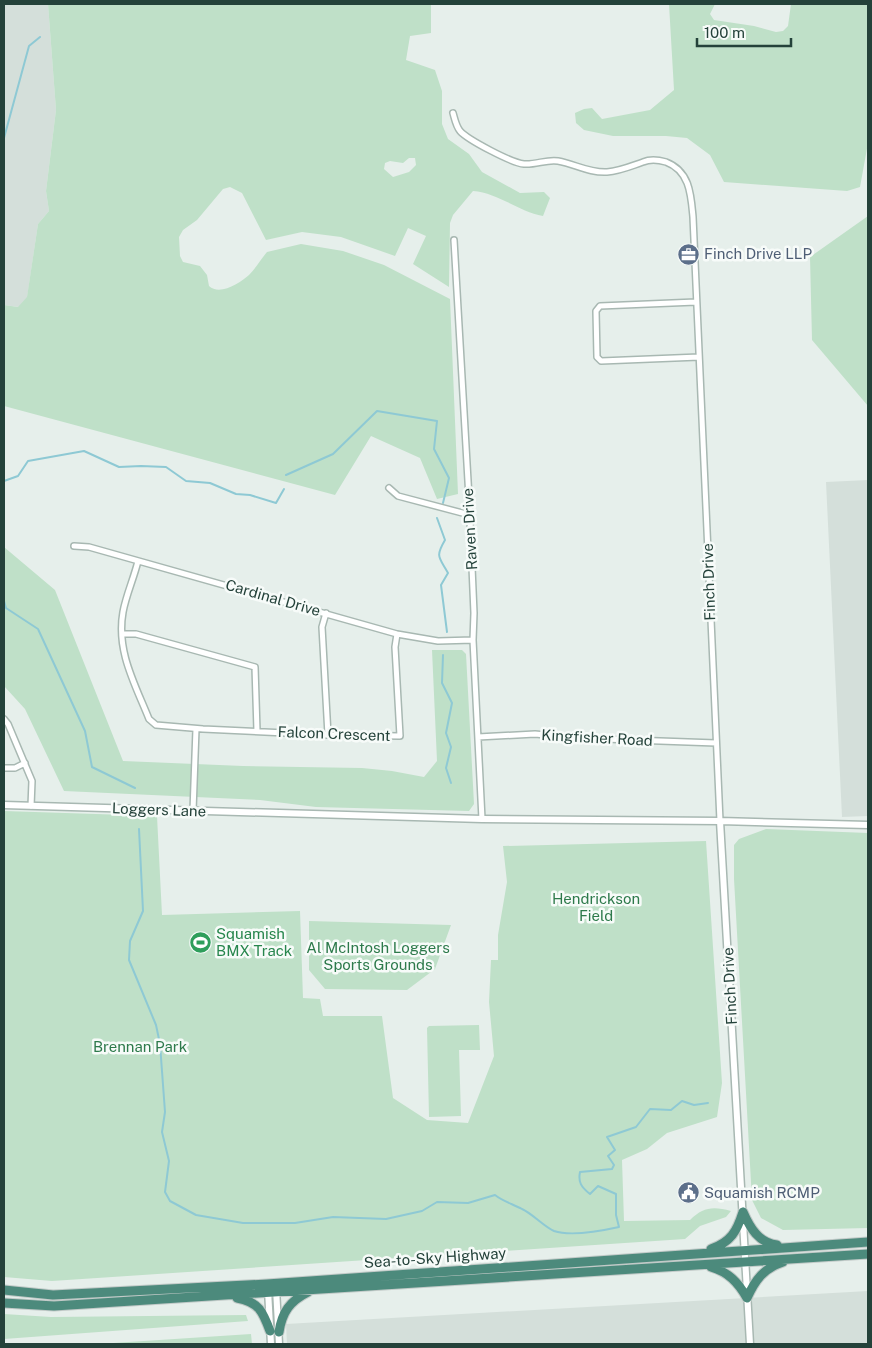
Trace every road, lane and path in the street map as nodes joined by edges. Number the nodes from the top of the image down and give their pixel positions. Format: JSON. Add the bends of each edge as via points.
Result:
{"nodes":[{"id":1,"x":453,"y":114,"type":"dead end"},
{"id":2,"x":454,"y":240,"type":"dead end"},
{"id":3,"x":696,"y":302,"type":"junction"},
{"id":4,"x":699,"y":356,"type":"junction"},
{"id":5,"x":389,"y":488,"type":"dead end"},
{"id":6,"x":470,"y":516,"type":"junction"},
{"id":7,"x":74,"y":546,"type":"dead end"},
{"id":8,"x":138,"y":561,"type":"junction"},
{"id":9,"x":326,"y":613,"type":"junction"},
{"id":10,"x":122,"y":634,"type":"junction"},
{"id":11,"x":396,"y":634,"type":"junction"},
{"id":12,"x":473,"y":640,"type":"junction"},
{"id":13,"x":4,"y":719,"type":"edge"},
{"id":14,"x":196,"y":729,"type":"junction"},
{"id":15,"x":257,"y":731,"type":"junction"},
{"id":16,"x":328,"y":735,"type":"junction"},
{"id":17,"x":478,"y":737,"type":"junction"},
{"id":18,"x":716,"y":743,"type":"junction"},
{"id":19,"x":25,"y":763,"type":"junction"},
{"id":20,"x":4,"y":768,"type":"edge"},
{"id":21,"x":4,"y":805,"type":"edge"},
{"id":22,"x":31,"y":806,"type":"junction"},
{"id":23,"x":193,"y":811,"type":"junction"},
{"id":24,"x":482,"y":819,"type":"junction"},
{"id":25,"x":720,"y":822,"type":"junction"},
{"id":26,"x":868,"y":826,"type":"edge"},
{"id":27,"x":743,"y":1212,"type":"junction"},
{"id":28,"x":868,"y":1242,"type":"edge"},
{"id":29,"x":790,"y":1247,"type":"junction"},
{"id":30,"x":745,"y":1250,"type":"junction"},
{"id":31,"x":702,"y":1253,"type":"junction"},
{"id":32,"x":868,"y":1254,"type":"edge"},
{"id":33,"x":796,"y":1259,"type":"junction"},
{"id":34,"x":746,"y":1262,"type":"junction"},
{"id":35,"x":702,"y":1265,"type":"junction"},
{"id":36,"x":272,"y":1288,"type":"junction"},
{"id":37,"x":4,"y":1290,"type":"edge"},
{"id":38,"x":310,"y":1290,"type":"junction"},
{"id":39,"x":222,"y":1296,"type":"junction"},
{"id":40,"x":748,"y":1298,"type":"junction"},
{"id":41,"x":4,"y":1303,"type":"edge"},
{"id":42,"x":275,"y":1332,"type":"junction"},
{"id":43,"x":271,"y":1344,"type":"edge"},
{"id":44,"x":279,"y":1344,"type":"edge"},
{"id":45,"x":750,"y":1344,"type":"edge"}],
"edges":[{"from":1,"to":3,"type":"street","name":"Finch Drive","via":[[465,136],[517,163],[555,160],[600,172],[621,170],[649,160],[676,167],[690,190]]},
{"from":2,"to":6,"type":"street","name":"Raven Drive"},
{"from":3,"to":4,"type":"street","name":"Finch Drive"},
{"from":3,"to":4,"type":"street","via":[[600,306],[596,311],[598,357],[601,361]]},
{"from":4,"to":18,"type":"street","name":"Finch Drive"},
{"from":5,"to":6,"type":"street","via":[[398,496]]},
{"from":6,"to":12,"type":"street","name":"Raven Drive"},
{"from":7,"to":8,"type":"street","name":"Cardinal Drive"},
{"from":8,"to":9,"type":"street","name":"Cardinal Drive"},
{"from":8,"to":10,"type":"street","via":[[123,611]]},
{"from":9,"to":11,"type":"street","name":"Cardinal Drive"},
{"from":9,"to":16,"type":"street","via":[[322,627]]},
{"from":10,"to":14,"type":"street","name":"Falcon Crescent","via":[[125,658],[152,723],[161,727]]},
{"from":10,"to":15,"type":"street","via":[[136,634],[255,667]]},
{"from":11,"to":12,"type":"street","name":"Cardinal Drive","via":[[432,640]]},
{"from":11,"to":16,"type":"street","name":"Falcon Crescent","via":[[400,736]]},
{"from":12,"to":17,"type":"street","name":"Raven Drive"},
{"from":13,"to":19,"type":"street"},
{"from":14,"to":15,"type":"street","name":"Falcon Crescent"},
{"from":14,"to":23,"type":"street"},
{"from":15,"to":16,"type":"street","name":"Falcon Crescent"},
{"from":17,"to":18,"type":"street","name":"Kingfisher Road","via":[[534,734]]},
{"from":17,"to":24,"type":"street","name":"Raven Drive"},
{"from":18,"to":25,"type":"street","name":"Finch Drive"},
{"from":19,"to":20,"type":"street","via":[[15,768]]},
{"from":19,"to":22,"type":"street","via":[[32,781]]},
{"from":21,"to":22,"type":"street","name":"Loggers Lane"},
{"from":22,"to":23,"type":"street","name":"Loggers Lane"},
{"from":23,"to":24,"type":"street","name":"Loggers Lane"},
{"from":24,"to":25,"type":"street","name":"Loggers Lane"},
{"from":25,"to":26,"type":"street","name":"Loggers Lane"},
{"from":25,"to":27,"type":"street","name":"Finch Drive"},
{"from":27,"to":29,"type":"highway","via":[[760,1238],[773,1245]]},
{"from":27,"to":30,"type":"street","name":"Finch Drive"},
{"from":27,"to":31,"type":"highway","via":[[732,1238]]},
{"from":28,"to":29,"type":"highway","name":"Sea-to-Sky Highway"},
{"from":29,"to":30,"type":"highway","name":"Sea-to-Sky Highway"},
{"from":30,"to":31,"type":"highway","name":"Sea-to-Sky Highway"},
{"from":30,"to":34,"type":"street","name":"Finch Drive"},
{"from":31,"to":36,"type":"highway","name":"Sea-to-Sky Highway"},
{"from":32,"to":33,"type":"highway","name":"Sea-to-Sky Highway"},
{"from":33,"to":34,"type":"highway","name":"Sea-to-Sky Highway"},
{"from":33,"to":40,"type":"highway","via":[[763,1272],[752,1286]]},
{"from":34,"to":35,"type":"highway","name":"Sea-to-Sky Highway"},
{"from":34,"to":40,"type":"street","name":"Finch Drive"},
{"from":35,"to":38,"type":"highway","name":"Sea-to-Sky Highway"},
{"from":35,"to":40,"type":"highway","via":[[723,1270]]},
{"from":36,"to":37,"type":"highway","name":"Sea-to-Sky Highway","via":[[53,1295]]},
{"from":36,"to":38,"type":"highway","name":"Sea-to-Sky Highway"},
{"from":36,"to":39,"type":"highway"},
{"from":36,"to":42,"type":"street"},
{"from":38,"to":42,"type":"highway","via":[[286,1309]]},
{"from":39,"to":41,"type":"highway","via":[[54,1306]]},
{"from":39,"to":42,"type":"highway","via":[[252,1302]]},
{"from":40,"to":45,"type":"street","name":"Finch Drive"},
{"from":42,"to":43,"type":"street"},
{"from":42,"to":44,"type":"street"}]}
